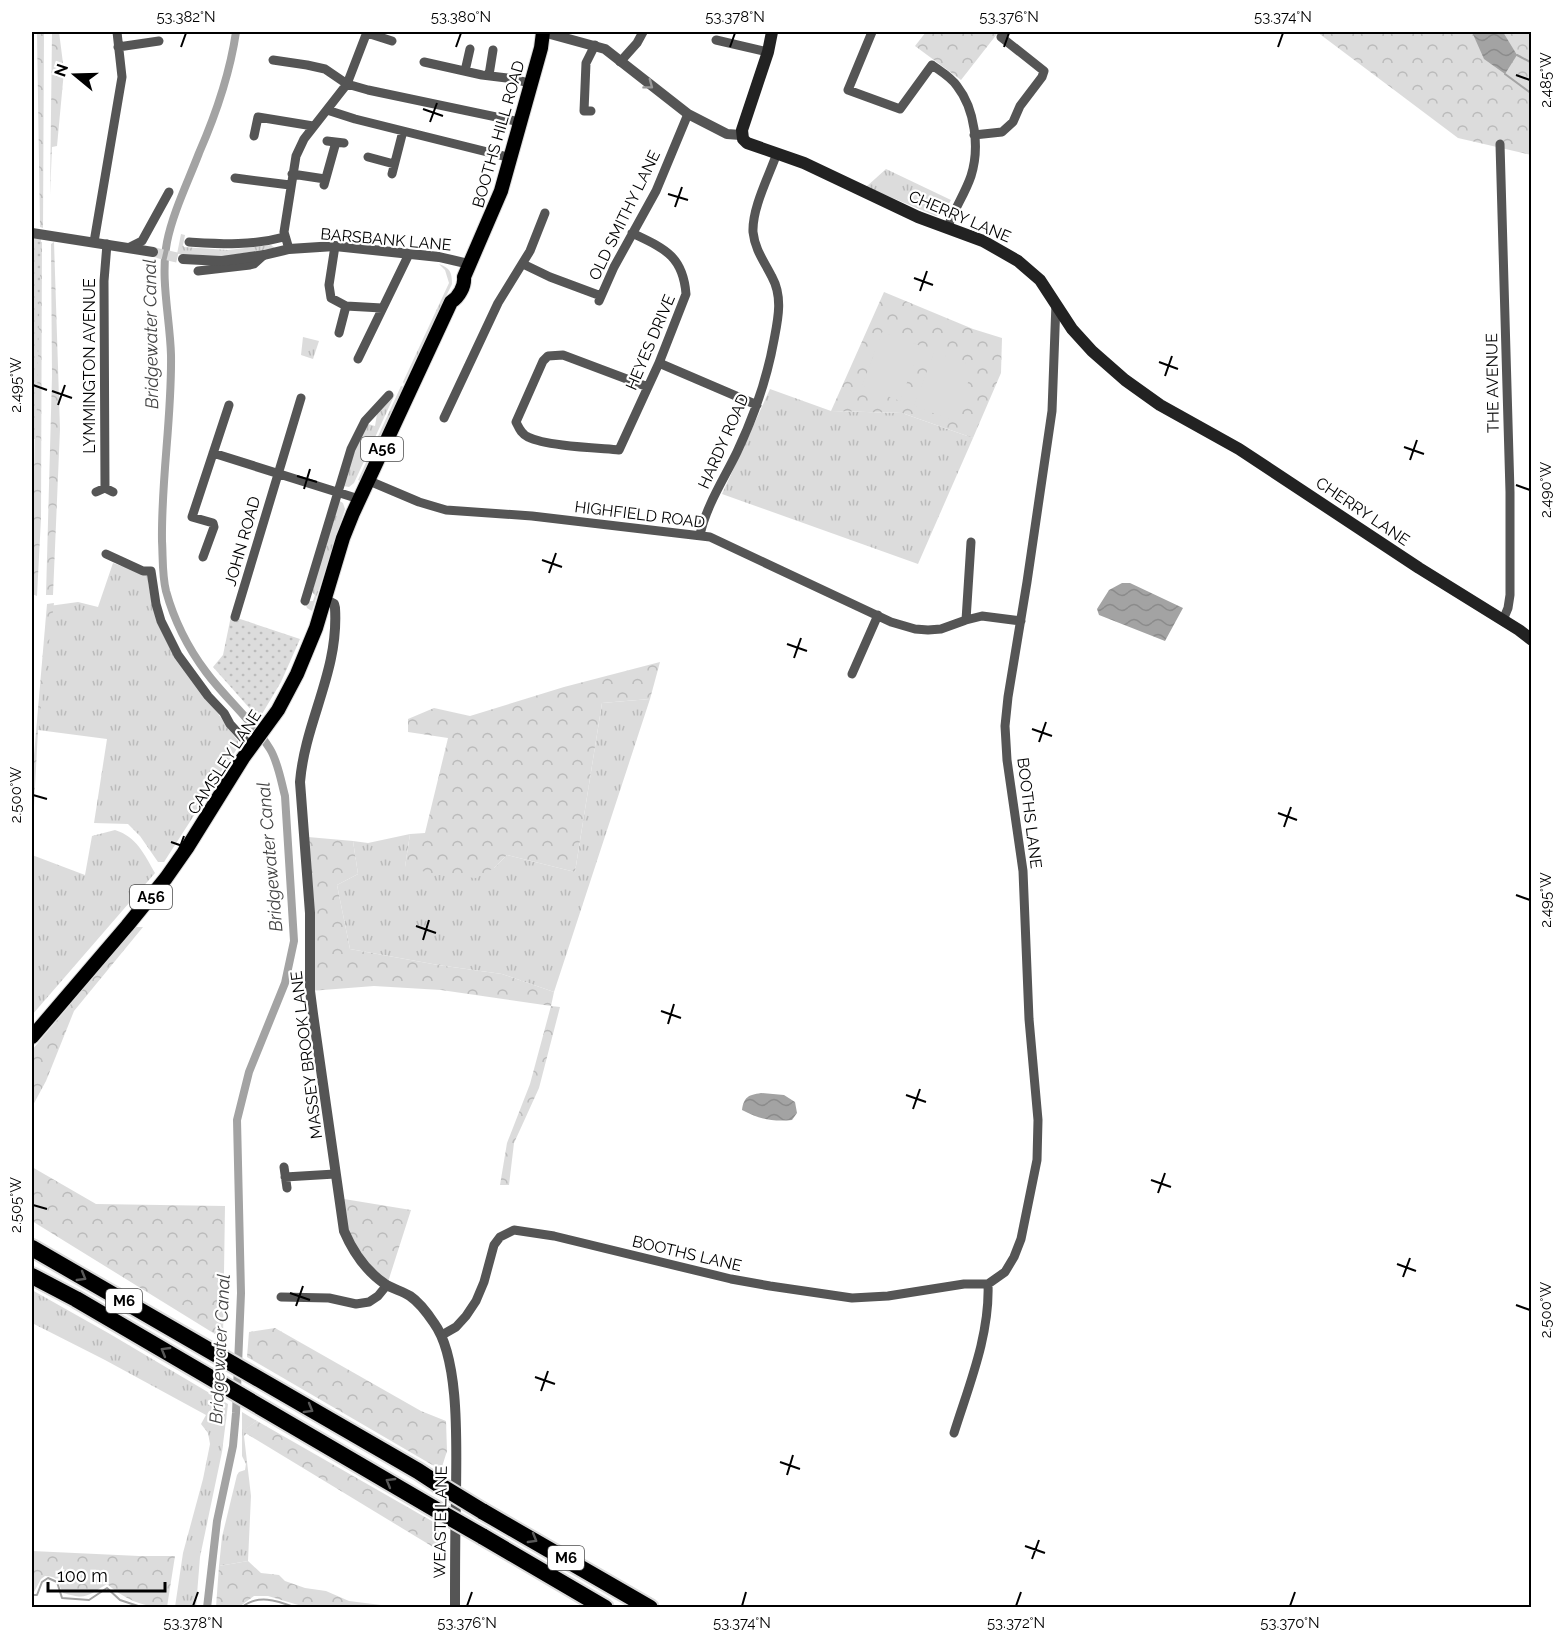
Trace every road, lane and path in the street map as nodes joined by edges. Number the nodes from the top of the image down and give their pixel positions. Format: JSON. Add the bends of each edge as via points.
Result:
{"nodes":[{"id":1,"x":117,"y":32,"type":"edge"},
{"id":2,"x":367,"y":32,"type":"edge"},
{"id":3,"x":543,"y":32,"type":"edge"},
{"id":4,"x":643,"y":32,"type":"edge"},
{"id":5,"x":772,"y":32,"type":"edge"},
{"id":6,"x":872,"y":32,"type":"edge"},
{"id":7,"x":1005,"y":32,"type":"edge"},
{"id":8,"x":716,"y":40,"type":"dead end"},
{"id":9,"x":159,"y":41,"type":"dead end"},
{"id":10,"x":392,"y":41,"type":"dead end"},
{"id":11,"x":595,"y":45,"type":"junction"},
{"id":12,"x":118,"y":47,"type":"junction"},
{"id":13,"x":470,"y":49,"type":"dead end"},
{"id":14,"x":493,"y":50,"type":"dead end"},
{"id":15,"x":768,"y":52,"type":"junction"},
{"id":16,"x":273,"y":60,"type":"dead end"},
{"id":17,"x":424,"y":62,"type":"dead end"},
{"id":18,"x":620,"y":62,"type":"junction"},
{"id":19,"x":465,"y":71,"type":"junction"},
{"id":20,"x":489,"y":75,"type":"junction"},
{"id":21,"x":347,"y":84,"type":"junction"},
{"id":22,"x":531,"y":84,"type":"junction"},
{"id":23,"x":327,"y":110,"type":"junction"},
{"id":24,"x":591,"y":111,"type":"dead end"},
{"id":25,"x":688,"y":114,"type":"junction"},
{"id":26,"x":520,"y":122,"type":"junction"},
{"id":27,"x":313,"y":126,"type":"junction"},
{"id":28,"x":403,"y":131,"type":"junction"},
{"id":29,"x":741,"y":135,"type":"junction"},
{"id":30,"x":974,"y":135,"type":"junction"},
{"id":31,"x":254,"y":136,"type":"dead end"},
{"id":32,"x":335,"y":142,"type":"dead end"},
{"id":33,"x":1500,"y":144,"type":"dead end"},
{"id":34,"x":777,"y":153,"type":"junction"},
{"id":35,"x":368,"y":157,"type":"dead end"},
{"id":36,"x":511,"y":158,"type":"junction"},
{"id":37,"x":292,"y":174,"type":"junction"},
{"id":38,"x":235,"y":178,"type":"dead end"},
{"id":39,"x":290,"y":185,"type":"junction"},
{"id":40,"x":169,"y":192,"type":"dead end"},
{"id":41,"x":545,"y":213,"type":"dead end"},
{"id":42,"x":948,"y":227,"type":"junction"},
{"id":43,"x":32,"y":233,"type":"edge"},
{"id":44,"x":632,"y":233,"type":"junction"},
{"id":45,"x":284,"y":237,"type":"junction"},
{"id":46,"x":94,"y":242,"type":"junction"},
{"id":47,"x":189,"y":242,"type":"dead end"},
{"id":48,"x":106,"y":244,"type":"junction"},
{"id":49,"x":335,"y":246,"type":"junction"},
{"id":50,"x":130,"y":247,"type":"junction"},
{"id":51,"x":289,"y":249,"type":"junction"},
{"id":52,"x":153,"y":252,"type":"tunnel mouth"},
{"id":53,"x":409,"y":254,"type":"junction"},
{"id":54,"x":264,"y":255,"type":"junction"},
{"id":55,"x":183,"y":259,"type":"tunnel mouth"},
{"id":56,"x":524,"y":264,"type":"junction"},
{"id":57,"x":467,"y":270,"type":"junction"},
{"id":58,"x":198,"y":271,"type":"dead end"},
{"id":59,"x":1056,"y":303,"type":"junction"},
{"id":60,"x":345,"y":306,"type":"junction"},
{"id":61,"x":382,"y":308,"type":"junction"},
{"id":62,"x":1072,"y":329,"type":"junction"},
{"id":63,"x":339,"y":333,"type":"dead end"},
{"id":64,"x":1054,"y":334,"type":"junction"},
{"id":65,"x":358,"y":359,"type":"dead end"},
{"id":66,"x":659,"y":363,"type":"junction"},
{"id":67,"x":648,"y":387,"type":"junction"},
{"id":68,"x":388,"y":395,"type":"dead end"},
{"id":69,"x":301,"y":398,"type":"dead end"},
{"id":70,"x":229,"y":405,"type":"dead end"},
{"id":71,"x":757,"y":405,"type":"junction"},
{"id":72,"x":444,"y":417,"type":"dead end"},
{"id":73,"x":213,"y":453,"type":"junction"},
{"id":74,"x":277,"y":473,"type":"junction"},
{"id":75,"x":367,"y":480,"type":"junction"},
{"id":76,"x":104,"y":491,"type":"dead end"},
{"id":77,"x":338,"y":492,"type":"junction"},
{"id":78,"x":359,"y":499,"type":"junction"},
{"id":79,"x":700,"y":535,"type":"junction"},
{"id":80,"x":970,"y":542,"type":"dead end"},
{"id":81,"x":106,"y":554,"type":"dead end"},
{"id":82,"x":204,"y":557,"type":"dead end"},
{"id":83,"x":326,"y":600,"type":"junction"},
{"id":84,"x":305,"y":601,"type":"dead end"},
{"id":85,"x":878,"y":615,"type":"junction"},
{"id":86,"x":235,"y":617,"type":"dead end"},
{"id":87,"x":966,"y":620,"type":"junction"},
{"id":88,"x":1503,"y":620,"type":"junction"},
{"id":89,"x":1021,"y":621,"type":"junction"},
{"id":90,"x":1532,"y":639,"type":"edge"},
{"id":91,"x":852,"y":674,"type":"dead end"},
{"id":92,"x":252,"y":745,"type":"junction"},
{"id":93,"x":32,"y":1037,"type":"edge"},
{"id":94,"x":335,"y":1174,"type":"junction"},
{"id":95,"x":287,"y":1188,"type":"dead end"},
{"id":96,"x":32,"y":1248,"type":"edge"},
{"id":97,"x":32,"y":1276,"type":"edge"},
{"id":98,"x":988,"y":1284,"type":"junction"},
{"id":99,"x":387,"y":1285,"type":"junction"},
{"id":100,"x":281,"y":1297,"type":"dead end"},
{"id":101,"x":442,"y":1335,"type":"junction"},
{"id":102,"x":954,"y":1433,"type":"dead end"},
{"id":103,"x":456,"y":1436,"type":"joint"},
{"id":104,"x":455,"y":1608,"type":"edge"},
{"id":105,"x":605,"y":1608,"type":"edge"},
{"id":106,"x":650,"y":1608,"type":"edge"}],
"edges":[{"from":1,"to":12,"type":"street"},
{"from":2,"to":10,"type":"street"},
{"from":2,"to":21,"type":"street"},
{"from":3,"to":11,"type":"street","name":"CHERRY LANE"},
{"from":3,"to":22,"type":"main road","name":"BOOTHS HILL ROAD","number":"A56"},
{"from":4,"to":18,"type":"street"},
{"from":5,"to":15,"type":"main road"},
{"from":6,"to":30,"type":"street","via":[[848,90],[900,109],[932,65],[956,84],[965,97]]},
{"from":7,"to":30,"type":"street","via":[[1001,37],[1044,71],[1013,122],[1002,132]]},
{"from":8,"to":15,"type":"street"},
{"from":9,"to":12,"type":"street"},
{"from":11,"to":18,"type":"street","name":"CHERRY LANE"},
{"from":11,"to":24,"type":"street","via":[[586,63],[584,111]]},
{"from":12,"to":46,"type":"street","via":[[122,77]]},
{"from":13,"to":19,"type":"street"},
{"from":14,"to":20,"type":"street"},
{"from":15,"to":29,"type":"main road"},
{"from":16,"to":21,"type":"street","via":[[325,69]]},
{"from":17,"to":19,"type":"street"},
{"from":18,"to":25,"type":"street","name":"CHERRY LANE","one_way":true},
{"from":19,"to":20,"type":"street"},
{"from":20,"to":22,"type":"street"},
{"from":21,"to":23,"type":"street"},
{"from":21,"to":26,"type":"street"},
{"from":22,"to":26,"type":"main road","name":"BOOTHS HILL ROAD","number":"A56"},
{"from":23,"to":27,"type":"street"},
{"from":23,"to":28,"type":"street"},
{"from":25,"to":29,"type":"street","name":"CHERRY LANE","via":[[727,134]]},
{"from":25,"to":44,"type":"street","name":"OLD SMITHY LANE","via":[[656,191]]},
{"from":26,"to":36,"type":"main road","name":"BOOTHS HILL ROAD","number":"A56"},
{"from":27,"to":31,"type":"street","via":[[258,117]]},
{"from":27,"to":37,"type":"street","via":[[296,156]]},
{"from":28,"to":35,"type":"street","via":[[393,169]]},
{"from":28,"to":36,"type":"street"},
{"from":29,"to":34,"type":"main road","name":"CHERRY LANE","via":[[747,142]]},
{"from":30,"to":42,"type":"street","via":[[970,177]]},
{"from":32,"to":37,"type":"street","via":[[325,182]]},
{"from":33,"to":88,"type":"street","name":"THE AVENUE","via":[[1510,492],[1510,595]]},
{"from":34,"to":42,"type":"main road","name":"CHERRY LANE"},
{"from":34,"to":71,"type":"street","name":"HARDY ROAD","via":[[754,215],[754,243],[779,299],[773,348]]},
{"from":36,"to":57,"type":"main road","name":"BOOTHS HILL ROAD","number":"A56"},
{"from":37,"to":39,"type":"street"},
{"from":38,"to":39,"type":"street"},
{"from":39,"to":45,"type":"street"},
{"from":40,"to":50,"type":"street","via":[[142,241]]},
{"from":41,"to":56,"type":"street"},
{"from":42,"to":59,"type":"main road","name":"CHERRY LANE","via":[[989,243],[1018,261],[1040,280]]},
{"from":43,"to":46,"type":"street"},
{"from":44,"to":56,"type":"street","name":"OLD SMITHY LANE","via":[[600,299]]},
{"from":44,"to":66,"type":"street","name":"HEYES DRIVE","via":[[667,251],[685,283],[684,304]]},
{"from":45,"to":47,"type":"street","via":[[236,245]]},
{"from":45,"to":51,"type":"street"},
{"from":46,"to":48,"type":"street"},
{"from":48,"to":50,"type":"street"},
{"from":48,"to":76,"type":"street","name":"LYMMINGTON AVENUE"},
{"from":49,"to":51,"type":"street","name":"BARSBANK LANE"},
{"from":49,"to":53,"type":"street","name":"BARSBANK LANE"},
{"from":49,"to":60,"type":"street","via":[[328,290],[331,298]]},
{"from":50,"to":52,"type":"street"},
{"from":51,"to":54,"type":"street","name":"BARSBANK LANE"},
{"from":53,"to":57,"type":"street","name":"BARSBANK LANE","via":[[446,258]]},
{"from":53,"to":61,"type":"street"},
{"from":54,"to":55,"type":"street","name":"BARSBANK LANE","via":[[222,261]]},
{"from":54,"to":58,"type":"street","name":"BARSBANK LANE","via":[[250,265]]},
{"from":56,"to":72,"type":"street","via":[[498,303]]},
{"from":57,"to":75,"type":"main road","name":"BOOTHS HILL ROAD","number":"A56","via":[[458,280]]},
{"from":59,"to":62,"type":"main road","name":"CHERRY LANE"},
{"from":59,"to":64,"type":"street","name":"BOOTHS LANE"},
{"from":60,"to":61,"type":"street"},
{"from":60,"to":63,"type":"street"},
{"from":61,"to":65,"type":"street"},
{"from":62,"to":64,"type":"street"},
{"from":62,"to":88,"type":"main road","name":"CHERRY LANE","via":[[1125,380],[1160,405],[1239,449]]},
{"from":64,"to":89,"type":"street","name":"BOOTHS LANE","via":[[1052,411]]},
{"from":66,"to":67,"type":"street","name":"HEYES DRIVE"},
{"from":66,"to":71,"type":"street"},
{"from":67,"to":67,"type":"street","name":"HEYES DRIVE","via":[[619,450],[527,437],[516,422],[548,356],[563,355]]},
{"from":68,"to":77,"type":"street","via":[[358,432]]},
{"from":69,"to":74,"type":"street","name":"JOHN ROAD"},
{"from":70,"to":73,"type":"street"},
{"from":71,"to":79,"type":"street","name":"HARDY ROAD","via":[[708,508]]},
{"from":73,"to":74,"type":"street"},
{"from":73,"to":82,"type":"street","via":[[192,517],[214,527]]},
{"from":74,"to":77,"type":"street"},
{"from":74,"to":86,"type":"street","name":"JOHN ROAD"},
{"from":75,"to":78,"type":"main road","name":"BOOTHS HILL ROAD","number":"A56"},
{"from":75,"to":79,"type":"street","name":"HIGHFIELD ROAD","via":[[446,510]]},
{"from":77,"to":78,"type":"street"},
{"from":77,"to":84,"type":"street"},
{"from":78,"to":83,"type":"main road","name":"BOOTHS HILL ROAD","number":"A56","via":[[343,538]]},
{"from":79,"to":85,"type":"street","name":"HIGHFIELD ROAD","via":[[721,541]]},
{"from":80,"to":87,"type":"street"},
{"from":81,"to":92,"type":"street","via":[[151,571],[161,621],[178,655],[230,724]]},
{"from":83,"to":92,"type":"main road","name":"CAMSLEY LANE","number":"A56","via":[[297,674],[278,710]]},
{"from":83,"to":94,"type":"street","name":"MASSEY BROOK LANE","via":[[335,608],[335,640],[301,762],[300,782],[310,913],[310,991]]},
{"from":85,"to":87,"type":"street","name":"HIGHFIELD ROAD","via":[[915,630],[941,628]]},
{"from":85,"to":91,"type":"street"},
{"from":87,"to":89,"type":"street","name":"HIGHFIELD ROAD","via":[[990,616]]},
{"from":88,"to":90,"type":"main road","name":"CHERRY LANE"},
{"from":89,"to":98,"type":"street","name":"BOOTHS LANE","via":[[1005,726],[1023,871],[1037,1160],[1014,1257],[1005,1272]]},
{"from":92,"to":93,"type":"main road","name":"CAMSLEY LANE","number":"A56","via":[[166,878]]},
{"from":94,"to":95,"type":"street","via":[[284,1172]]},
{"from":94,"to":99,"type":"street","name":"MASSEY BROOK LANE","via":[[344,1231],[351,1248]]},
{"from":96,"to":106,"type":"highway","number":"M6","one_way":true,"bridge":true},
{"from":105,"to":97,"type":"highway","number":"M6","one_way":true,"bridge":true},
{"from":98,"to":101,"type":"street","name":"BOOTHS LANE","via":[[852,1298],[741,1281],[514,1230],[494,1245],[476,1302],[456,1327]]},
{"from":98,"to":102,"type":"street","via":[[980,1352]]},
{"from":99,"to":100,"type":"street","via":[[369,1302],[356,1304],[329,1298]]},
{"from":99,"to":101,"type":"street","name":"MASSEY BROOK LANE","via":[[413,1297]]},
{"from":101,"to":103,"type":"street","name":"MASSEY BROOK LANE","via":[[454,1395]]},
{"from":103,"to":104,"type":"street","name":"WEASTE LANE"}]}
